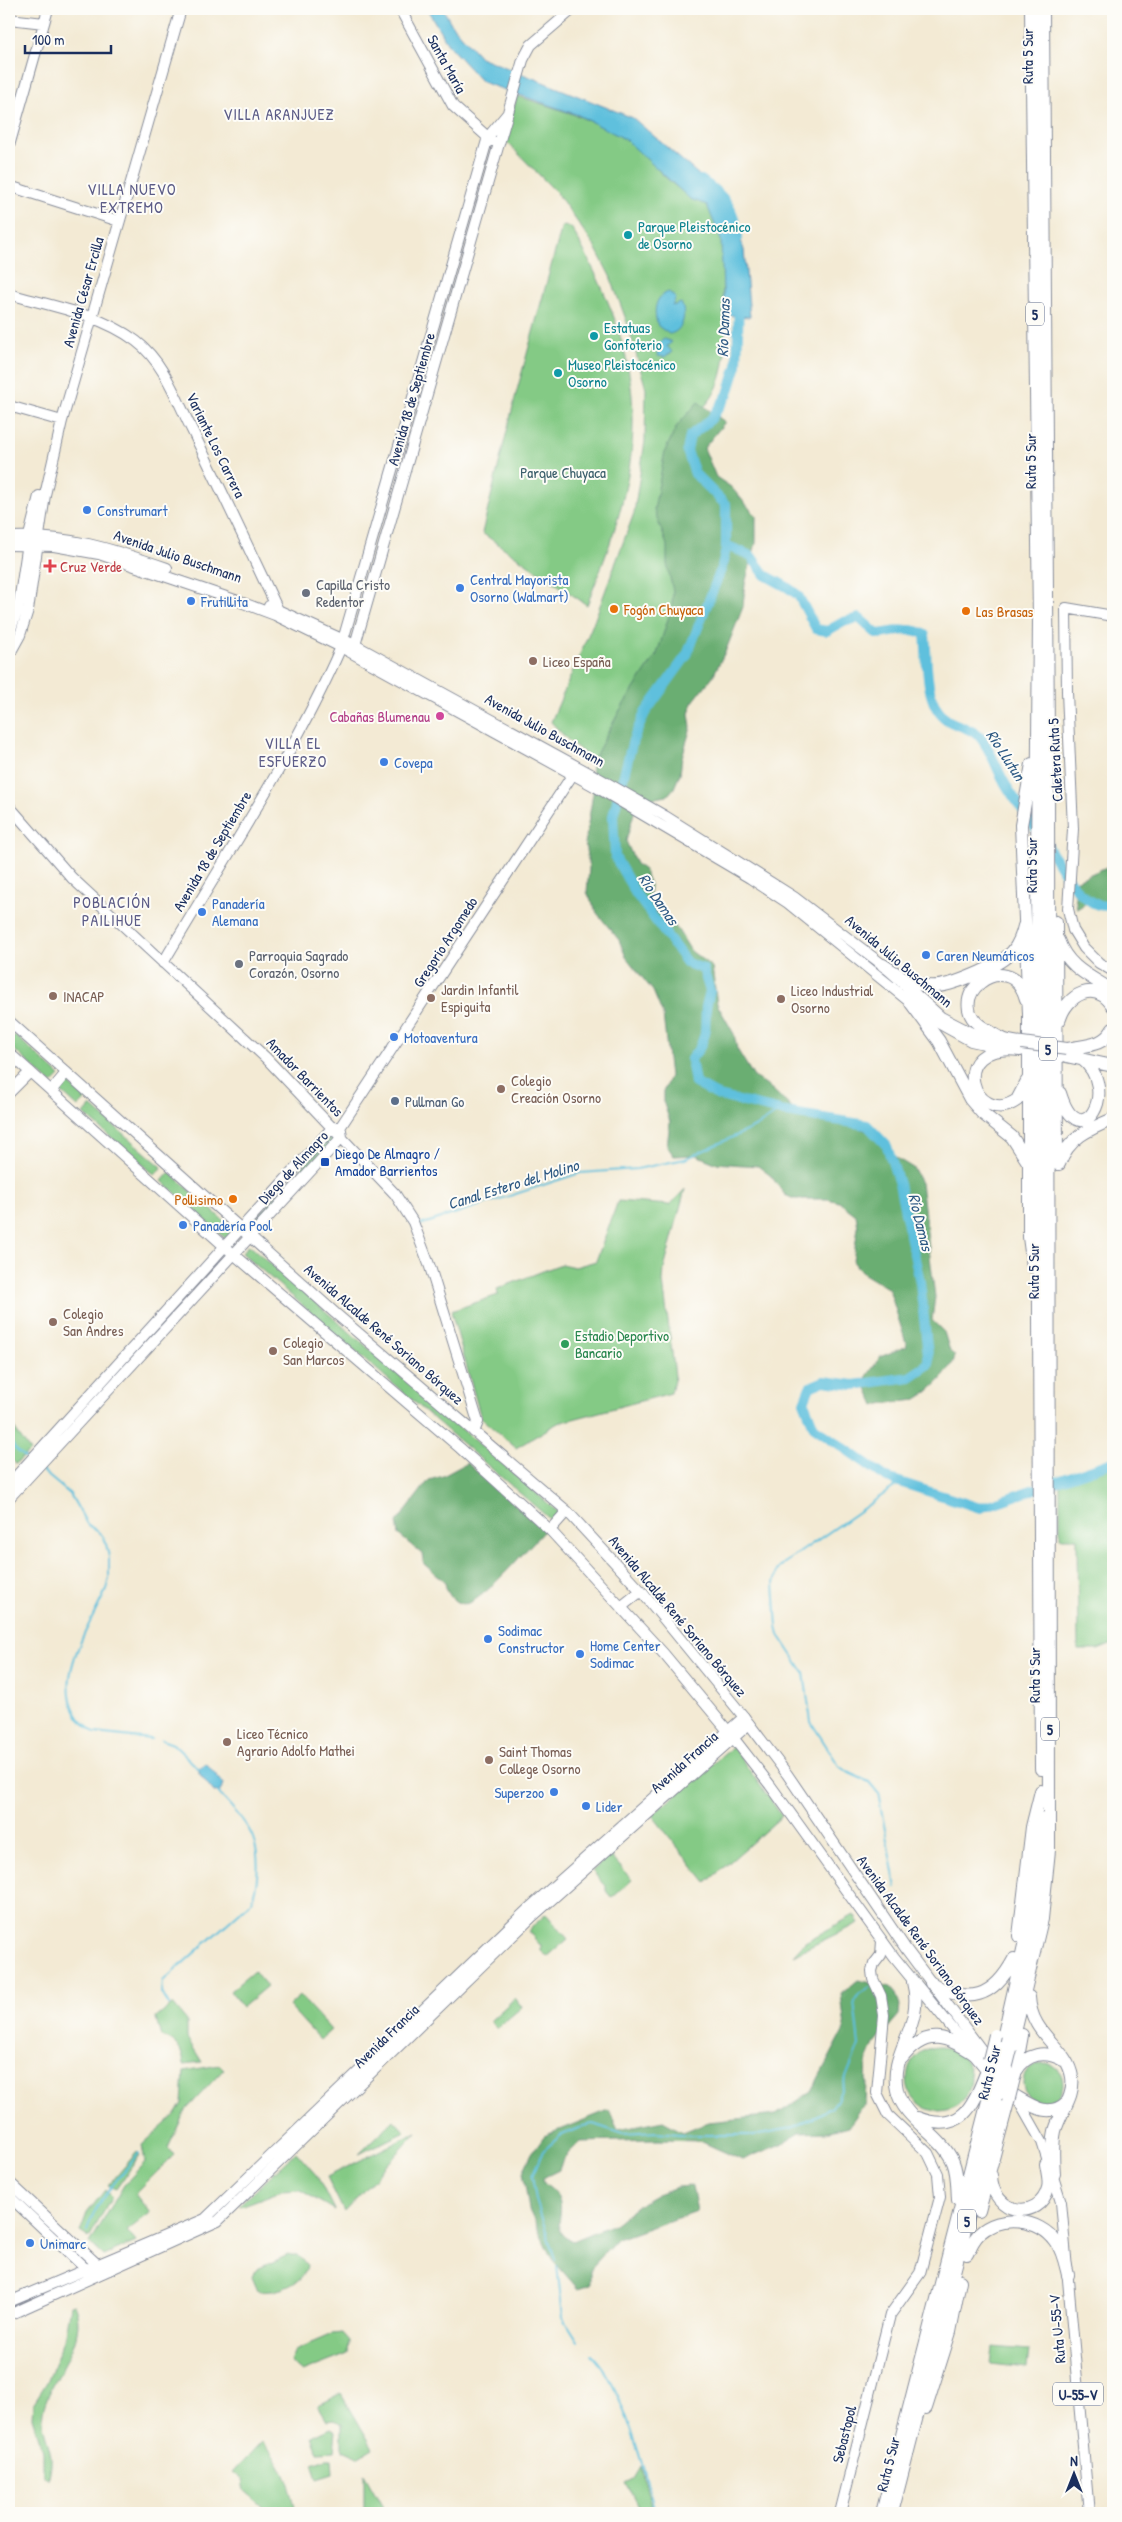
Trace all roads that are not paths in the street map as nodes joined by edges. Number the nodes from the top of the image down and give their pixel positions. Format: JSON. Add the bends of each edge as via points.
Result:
{"nodes":[{"id":1,"x":48,"y":9,"type":"edge"},
{"id":2,"x":181,"y":9,"type":"edge"},
{"id":3,"x":400,"y":9,"type":"edge"},
{"id":4,"x":573,"y":9,"type":"edge"},
{"id":5,"x":1031,"y":9,"type":"edge"},
{"id":6,"x":1043,"y":9,"type":"edge"},
{"id":7,"x":9,"y":19,"type":"edge"},
{"id":8,"x":44,"y":23,"type":"junction"},
{"id":9,"x":508,"y":113,"type":"junction"},
{"id":10,"x":488,"y":137,"type":"junction"},
{"id":11,"x":9,"y":146,"type":"edge"},
{"id":12,"x":499,"y":146,"type":"junction"},
{"id":13,"x":9,"y":186,"type":"edge"},
{"id":14,"x":119,"y":221,"type":"junction"},
{"id":15,"x":458,"y":241,"type":"junction"},
{"id":16,"x":470,"y":245,"type":"junction"},
{"id":17,"x":9,"y":294,"type":"edge"},
{"id":18,"x":90,"y":318,"type":"junction"},
{"id":19,"x":414,"y":389,"type":"junction"},
{"id":20,"x":428,"y":393,"type":"junction"},
{"id":21,"x":9,"y":406,"type":"edge"},
{"id":22,"x":62,"y":421,"type":"junction"},
{"id":23,"x":9,"y":537,"type":"edge"},
{"id":24,"x":33,"y":540,"type":"junction"},
{"id":25,"x":9,"y":545,"type":"edge"},
{"id":26,"x":364,"y":560,"type":"junction"},
{"id":27,"x":379,"y":564,"type":"junction"},
{"id":28,"x":21,"y":586,"type":"junction"},
{"id":29,"x":31,"y":592,"type":"junction"},
{"id":30,"x":276,"y":612,"type":"junction"},
{"id":31,"x":1113,"y":616,"type":"edge"},
{"id":32,"x":14,"y":632,"type":"edge"},
{"id":33,"x":341,"y":643,"type":"junction"},
{"id":34,"x":355,"y":645,"type":"junction"},
{"id":35,"x":9,"y":655,"type":"edge"},
{"id":36,"x":1043,"y":741,"type":"junction"},
{"id":37,"x":571,"y":762,"type":"junction"},
{"id":38,"x":584,"y":770,"type":"junction"},
{"id":39,"x":573,"y":774,"type":"junction"},
{"id":40,"x":598,"y":783,"type":"junction"},
{"id":41,"x":9,"y":806,"type":"edge"},
{"id":42,"x":662,"y":821,"type":"junction"},
{"id":43,"x":1026,"y":909,"type":"junction"},
{"id":44,"x":1056,"y":934,"type":"junction"},
{"id":45,"x":163,"y":963,"type":"junction"},
{"id":46,"x":883,"y":965,"type":"junction"},
{"id":47,"x":1113,"y":971,"type":"edge"},
{"id":48,"x":1113,"y":991,"type":"edge"},
{"id":49,"x":911,"y":1003,"type":"junction"},
{"id":50,"x":1113,"y":1006,"type":"edge"},
{"id":51,"x":1029,"y":1014,"type":"junction"},
{"id":52,"x":11,"y":1028,"type":"edge"},
{"id":53,"x":1113,"y":1029,"type":"edge"},
{"id":54,"x":1058,"y":1031,"type":"junction"},
{"id":55,"x":1005,"y":1045,"type":"junction"},
{"id":56,"x":1066,"y":1052,"type":"junction"},
{"id":57,"x":9,"y":1053,"type":"edge"},
{"id":58,"x":1081,"y":1058,"type":"junction"},
{"id":59,"x":1113,"y":1058,"type":"edge"},
{"id":60,"x":1113,"y":1066,"type":"edge"},
{"id":61,"x":30,"y":1072,"type":"junction"},
{"id":62,"x":1029,"y":1072,"type":"junction"},
{"id":63,"x":66,"y":1073,"type":"junction"},
{"id":64,"x":1058,"y":1082,"type":"junction"},
{"id":65,"x":1111,"y":1085,"type":"dead end"},
{"id":66,"x":51,"y":1091,"type":"junction"},
{"id":67,"x":9,"y":1094,"type":"edge"},
{"id":68,"x":1110,"y":1105,"type":"dead end"},
{"id":69,"x":1113,"y":1119,"type":"edge"},
{"id":70,"x":338,"y":1130,"type":"junction"},
{"id":71,"x":1029,"y":1163,"type":"junction"},
{"id":72,"x":1057,"y":1168,"type":"junction"},
{"id":73,"x":283,"y":1182,"type":"junction"},
{"id":74,"x":292,"y":1190,"type":"junction"},
{"id":75,"x":241,"y":1229,"type":"junction"},
{"id":76,"x":249,"y":1237,"type":"junction"},
{"id":77,"x":229,"y":1251,"type":"junction"},
{"id":78,"x":1040,"y":1328,"type":"junction"},
{"id":79,"x":1050,"y":1359,"type":"junction"},
{"id":80,"x":474,"y":1432,"type":"junction"},
{"id":81,"x":1046,"y":1460,"type":"junction"},
{"id":82,"x":33,"y":1464,"type":"junction"},
{"id":83,"x":9,"y":1484,"type":"edge"},
{"id":84,"x":9,"y":1498,"type":"edge"},
{"id":85,"x":567,"y":1511,"type":"junction"},
{"id":86,"x":1046,"y":1523,"type":"junction"},
{"id":87,"x":550,"y":1530,"type":"junction"},
{"id":88,"x":641,"y":1591,"type":"junction"},
{"id":89,"x":621,"y":1607,"type":"junction"},
{"id":90,"x":747,"y":1721,"type":"junction"},
{"id":91,"x":731,"y":1735,"type":"junction"},
{"id":92,"x":787,"y":1774,"type":"junction"},
{"id":93,"x":770,"y":1785,"type":"junction"},
{"id":94,"x":1042,"y":1791,"type":"junction"},
{"id":95,"x":868,"y":1922,"type":"junction"},
{"id":96,"x":1039,"y":1934,"type":"junction"},
{"id":97,"x":882,"y":1941,"type":"junction"},
{"id":98,"x":906,"y":1949,"type":"junction"},
{"id":99,"x":894,"y":1958,"type":"junction"},
{"id":100,"x":1014,"y":1959,"type":"junction"},
{"id":101,"x":877,"y":1961,"type":"junction"},
{"id":102,"x":913,"y":1982,"type":"junction"},
{"id":103,"x":931,"y":1983,"type":"junction"},
{"id":104,"x":1029,"y":1997,"type":"junction"},
{"id":105,"x":1002,"y":2044,"type":"junction"},
{"id":106,"x":976,"y":2055,"type":"junction"},
{"id":107,"x":1069,"y":2065,"type":"junction"},
{"id":108,"x":1016,"y":2069,"type":"junction"},
{"id":109,"x":896,"y":2070,"type":"junction"},
{"id":110,"x":1002,"y":2089,"type":"junction"},
{"id":111,"x":1069,"y":2100,"type":"junction"},
{"id":112,"x":909,"y":2114,"type":"junction"},
{"id":113,"x":1046,"y":2162,"type":"junction"},
{"id":114,"x":991,"y":2164,"type":"junction"},
{"id":115,"x":1054,"y":2174,"type":"junction"},
{"id":116,"x":9,"y":2182,"type":"edge"},
{"id":117,"x":9,"y":2196,"type":"edge"},
{"id":118,"x":959,"y":2212,"type":"junction"},
{"id":119,"x":967,"y":2254,"type":"junction"},
{"id":120,"x":101,"y":2267,"type":"junction"},
{"id":121,"x":89,"y":2273,"type":"junction"},
{"id":122,"x":1068,"y":2275,"type":"junction"},
{"id":123,"x":9,"y":2302,"type":"edge"},
{"id":124,"x":9,"y":2314,"type":"edge"},
{"id":125,"x":905,"y":2462,"type":"junction"},
{"id":126,"x":840,"y":2513,"type":"edge"},
{"id":127,"x":882,"y":2513,"type":"edge"},
{"id":128,"x":892,"y":2513,"type":"edge"},
{"id":129,"x":1088,"y":2513,"type":"edge"}],
"edges":[{"from":1,"to":8,"type":"main road"},
{"from":2,"to":14,"type":"main road","name":"Avenida César Ercilla"},
{"from":3,"to":10,"type":"main road","name":"Santa María","via":[[453,106]]},
{"from":4,"to":9,"type":"main road","name":"Avenida 18 de Septiembre","via":[[531,45],[523,60]]},
{"from":5,"to":36,"type":"highway","name":"Ruta 5 Sur","number":"5"},
{"from":6,"to":36,"type":"highway","name":"Ruta 5 Sur","number":"5"},
{"from":7,"to":8,"type":"main road"},
{"from":8,"to":11,"type":"main road"},
{"from":9,"to":10,"type":"main road"},
{"from":9,"to":12,"type":"main road","name":"Avenida 18 de Septiembre"},
{"from":10,"to":12,"type":"main road","name":"Santa María"},
{"from":10,"to":15,"type":"main road","name":"Avenida 18 de Septiembre"},
{"from":12,"to":16,"type":"main road","name":"Avenida 18 de Septiembre"},
{"from":13,"to":14,"type":"main road"},
{"from":14,"to":18,"type":"main road","name":"Avenida César Ercilla"},
{"from":15,"to":16,"type":"main road"},
{"from":15,"to":19,"type":"main road","name":"Avenida 18 de Septiembre"},
{"from":16,"to":20,"type":"main road","name":"Avenida 18 de Septiembre"},
{"from":17,"to":18,"type":"main road","name":"Variante Los Carrera"},
{"from":18,"to":22,"type":"main road","name":"Avenida César Ercilla"},
{"from":18,"to":30,"type":"main road","name":"Variante Los Carrera","via":[[113,327],[143,347],[169,383]]},
{"from":19,"to":20,"type":"main road"},
{"from":19,"to":26,"type":"main road","name":"Avenida 18 de Septiembre"},
{"from":20,"to":27,"type":"main road","name":"Avenida 18 de Septiembre"},
{"from":21,"to":22,"type":"main road"},
{"from":22,"to":24,"type":"main road","name":"Avenida César Ercilla"},
{"from":23,"to":24,"type":"main road","name":"Avenida Julio Buschmann"},
{"from":24,"to":25,"type":"main road","name":"Avenida Julio Buschmann"},
{"from":24,"to":28,"type":"main road","name":"Avenida César Ercilla"},
{"from":24,"to":29,"type":"main road","name":"Avenida César Ercilla"},
{"from":24,"to":30,"type":"main road","name":"Avenida Julio Buschmann","via":[[70,539],[100,545]]},
{"from":26,"to":27,"type":"main road"},
{"from":26,"to":33,"type":"main road","name":"Avenida 18 de Septiembre"},
{"from":27,"to":34,"type":"main road","name":"Avenida 18 de Septiembre"},
{"from":28,"to":29,"type":"main road"},
{"from":28,"to":32,"type":"main road","name":"Avenida César Ercilla"},
{"from":29,"to":32,"type":"main road","name":"Avenida César Ercilla"},
{"from":30,"to":33,"type":"main road","name":"Avenida Julio Buschmann"},
{"from":31,"to":47,"type":"main road","name":"Caletera Ruta 5","via":[[1066,608],[1073,829],[1068,909],[1073,930],[1084,948]]},
{"from":32,"to":35,"type":"main road","name":"Avenida César Ercilla"},
{"from":33,"to":34,"type":"main road","name":"Avenida Julio Buschmann"},
{"from":33,"to":39,"type":"main road","name":"Avenida Julio Buschmann"},
{"from":33,"to":45,"type":"main road","name":"Avenida 18 de Septiembre","via":[[316,702]]},
{"from":34,"to":37,"type":"main road","name":"Avenida Julio Buschmann"},
{"from":36,"to":43,"type":"highway","via":[[1021,825]]},
{"from":36,"to":44,"type":"highway","via":[[1054,830]]},
{"from":36,"to":78,"type":"highway","name":"Ruta 5 Sur","number":"5"},
{"from":36,"to":79,"type":"highway","name":"Ruta 5 Sur","number":"5"},
{"from":37,"to":38,"type":"main road","name":"Avenida Julio Buschmann"},
{"from":37,"to":39,"type":"main road"},
{"from":38,"to":39,"type":"main road"},
{"from":38,"to":40,"type":"main road","name":"Avenida Julio Buschmann"},
{"from":39,"to":40,"type":"main road","name":"Avenida Julio Buschmann"},
{"from":39,"to":70,"type":"main road","name":"Gregorio Argomedo"},
{"from":40,"to":42,"type":"main road","name":"Avenida Julio Buschmann"},
{"from":41,"to":45,"type":"main road","name":"Amador Barrientos","via":[[72,878]]},
{"from":42,"to":46,"type":"main road","name":"Avenida Julio Buschmann","via":[[794,897]]},
{"from":42,"to":49,"type":"main road","name":"Avenida Julio Buschmann","via":[[788,903]]},
{"from":43,"to":46,"type":"highway","via":[[1022,934],[1014,950],[955,983],[922,985]]},
{"from":43,"to":51,"type":"highway"},
{"from":44,"to":48,"type":"highway","via":[[1063,953],[1075,967]]},
{"from":44,"to":54,"type":"highway"},
{"from":45,"to":70,"type":"main road","name":"Amador Barrientos"},
{"from":46,"to":55,"type":"main road","name":"Avenida Julio Buschmann","via":[[941,1017]]},
{"from":49,"to":55,"type":"main road","name":"Avenida Julio Buschmann","via":[[930,1019],[960,1036],[993,1047]]},
{"from":49,"to":71,"type":"highway","via":[[939,1041],[970,1099],[1012,1137]]},
{"from":50,"to":54,"type":"highway","via":[[1098,994],[1086,992],[1078,995],[1065,1007]]},
{"from":51,"to":55,"type":"highway","via":[[1023,992],[1010,978],[991,976],[978,983],[969,999],[970,1013],[977,1025]]},
{"from":51,"to":62,"type":"highway"},
{"from":52,"to":63,"type":"main road","name":"Avenida Alcalde René Soriano Bórquez"},
{"from":53,"to":56,"type":"highway","via":[[1098,1044]]},
{"from":54,"to":64,"type":"highway"},
{"from":55,"to":56,"type":"highway","name":"Avenida Julio Buschmann","bridge":true},
{"from":55,"to":62,"type":"highway","via":[[976,1063],[972,1080],[979,1096],[995,1106],[1014,1102],[1023,1092]]},
{"from":56,"to":58,"type":"highway"},
{"from":56,"to":59,"type":"highway"},
{"from":57,"to":61,"type":"main road","name":"Avenida Alcalde René Soriano Bórquez"},
{"from":58,"to":60,"type":"highway"},
{"from":58,"to":65,"type":"highway","via":[[1101,1070]]},
{"from":61,"to":66,"type":"main road","name":"Avenida Alcalde René Soriano Bórquez"},
{"from":61,"to":67,"type":"main road"},
{"from":62,"to":71,"type":"highway"},
{"from":63,"to":66,"type":"main road"},
{"from":63,"to":75,"type":"main road","name":"Avenida Alcalde René Soriano Bórquez"},
{"from":64,"to":68,"type":"highway","via":[[1065,1106],[1077,1118],[1099,1118]]},
{"from":64,"to":72,"type":"highway"},
{"from":66,"to":77,"type":"main road","name":"Avenida Alcalde René Soriano Bórquez"},
{"from":69,"to":72,"type":"highway","via":[[1074,1139]]},
{"from":70,"to":73,"type":"main road","name":"Diego de Almagro"},
{"from":70,"to":74,"type":"main road","name":"Diego de Almagro"},
{"from":70,"to":80,"type":"main road","name":"Amador Barrientos","via":[[395,1194],[413,1222],[478,1422]]},
{"from":71,"to":78,"type":"highway","via":[[1029,1237]]},
{"from":72,"to":79,"type":"highway","via":[[1057,1312]]},
{"from":73,"to":74,"type":"main road"},
{"from":73,"to":75,"type":"main road","name":"Diego de Almagro"},
{"from":74,"to":76,"type":"main road","name":"Diego de Almagro"},
{"from":75,"to":76,"type":"main road","name":"Avenida Alcalde René Soriano Bórquez"},
{"from":75,"to":77,"type":"main road","name":"Diego de Almagro"},
{"from":76,"to":77,"type":"main road","name":"Diego de Almagro"},
{"from":76,"to":80,"type":"main road","name":"Avenida Alcalde René Soriano Bórquez"},
{"from":77,"to":82,"type":"main road","name":"Diego de Almagro"},
{"from":77,"to":87,"type":"main road","name":"Avenida Alcalde René Soriano Bórquez","via":[[460,1448]]},
{"from":78,"to":81,"type":"highway","name":"Ruta 5 Sur","number":"5"},
{"from":79,"to":81,"type":"highway","name":"Ruta 5 Sur","number":"5"},
{"from":80,"to":85,"type":"main road","name":"Avenida Alcalde René Soriano Bórquez"},
{"from":81,"to":86,"type":"highway","name":"Ruta 5 Sur","number":"5"},
{"from":82,"to":83,"type":"main road","name":"Diego de Almagro"},
{"from":82,"to":84,"type":"main road","name":"Diego de Almagro"},
{"from":85,"to":87,"type":"main road"},
{"from":85,"to":88,"type":"main road","name":"Avenida Alcalde René Soriano Bórquez"},
{"from":86,"to":94,"type":"highway","name":"Ruta 5 Sur","number":"5"},
{"from":86,"to":96,"type":"highway","name":"Ruta 5 Sur","number":"5","via":[[1049,1850]]},
{"from":87,"to":89,"type":"main road","name":"Avenida Alcalde René Soriano Bórquez"},
{"from":88,"to":89,"type":"main road"},
{"from":88,"to":90,"type":"main road","name":"Avenida Alcalde René Soriano Bórquez"},
{"from":89,"to":91,"type":"main road","name":"Avenida Alcalde René Soriano Bórquez"},
{"from":90,"to":91,"type":"main road","name":"Avenida Francia"},
{"from":90,"to":92,"type":"main road","name":"Avenida Alcalde René Soriano Bórquez"},
{"from":91,"to":93,"type":"main road","name":"Avenida Alcalde René Soriano Bórquez"},
{"from":91,"to":120,"type":"main road","name":"Avenida Francia","via":[[247,2185],[218,2221]]},
{"from":92,"to":93,"type":"main road","via":[[776,1777]]},
{"from":92,"to":98,"type":"main road","name":"Avenida Alcalde René Soriano Bórquez"},
{"from":93,"to":95,"type":"main road","name":"Avenida Alcalde René Soriano Bórquez"},
{"from":94,"to":100,"type":"highway","via":[[1032,1827],[1023,1912]]},
{"from":94,"to":105,"type":"highway","name":"Ruta 5 Sur","number":"5","via":[[1034,1901]]},
{"from":95,"to":97,"type":"main road","name":"Avenida Alcalde René Soriano Bórquez"},
{"from":95,"to":98,"type":"main road"},
{"from":96,"to":104,"type":"highway"},
{"from":96,"to":105,"type":"highway","name":"Ruta 5 Sur","number":"5"},
{"from":97,"to":99,"type":"main road","name":"Avenida Alcalde René Soriano Bórquez"},
{"from":97,"to":101,"type":"main road"},
{"from":98,"to":103,"type":"main road","name":"Avenida Alcalde René Soriano Bórquez"},
{"from":99,"to":101,"type":"main road"},
{"from":99,"to":102,"type":"main road","name":"Avenida Alcalde René Soriano Bórquez"},
{"from":100,"to":103,"type":"highway","via":[[1000,1982],[974,1996]]},
{"from":100,"to":105,"type":"highway"},
{"from":101,"to":126,"type":"main road","name":"Sebastopol","via":[[872,1967],[872,1975],[881,1996],[884,2023],[876,2088],[878,2098],[888,2115],[928,2153],[936,2167],[939,2205],[923,2266],[890,2315]]},
{"from":102,"to":106,"type":"main road","name":"Avenida Alcalde René Soriano Bórquez"},
{"from":102,"to":109,"type":"highway","via":[[917,2000],[915,2017]]},
{"from":103,"to":110,"type":"main road","name":"Avenida Alcalde René Soriano Bórquez"},
{"from":104,"to":107,"type":"highway","via":[[1037,2025]]},
{"from":104,"to":108,"type":"highway"},
{"from":105,"to":110,"type":"highway","name":"Ruta 5 Sur","number":"5","bridge":true},
{"from":105,"to":112,"type":"highway","bridge":true,"via":[[974,2103],[959,2118],[933,2122]]},
{"from":106,"to":109,"type":"highway","via":[[949,2039],[930,2038],[908,2051]]},
{"from":106,"to":110,"type":"main road","name":"Avenida Alcalde René Soriano Bórquez"},
{"from":107,"to":108,"type":"highway","via":[[1054,2056],[1039,2054],[1025,2060]]},
{"from":107,"to":111,"type":"highway","via":[[1072,2086]]},
{"from":108,"to":110,"type":"highway","bridge":true},
{"from":109,"to":112,"type":"highway","via":[[897,2093]]},
{"from":110,"to":111,"type":"highway","via":[[1032,2107],[1045,2110],[1058,2109]]},
{"from":110,"to":113,"type":"main road","name":"Avenida Alcalde René Soriano Bórquez","number":"U-55-V"},
{"from":110,"to":114,"type":"highway"},
{"from":110,"to":115,"type":"main road","name":"Avenida Alcalde René Soriano Bórquez","number":"U-55-V","via":[[1042,2142]]},
{"from":110,"to":118,"type":"highway","name":"Ruta 5 Sur","number":"5"},
{"from":110,"to":125,"type":"highway","name":"Ruta 5 Sur","number":"5"},
{"from":111,"to":115,"type":"highway","via":[[1055,2133]]},
{"from":112,"to":118,"type":"highway","via":[[934,2134],[952,2160]]},
{"from":113,"to":114,"type":"highway","via":[[1049,2180],[1046,2194],[1036,2204],[1020,2209],[1007,2206],[996,2198]]},
{"from":113,"to":115,"type":"main road","name":"Avenida Alcalde René Soriano Bórquez","number":"U-55-V"},
{"from":114,"to":119,"type":"highway"},
{"from":115,"to":122,"type":"main road","name":"Ruta U-55-V","number":"U-55-V","via":[[1061,2202]]},
{"from":116,"to":120,"type":"main road"},
{"from":117,"to":121,"type":"main road"},
{"from":118,"to":127,"type":"highway","name":"Ruta 5 Sur","number":"5"},
{"from":119,"to":122,"type":"highway","via":[[978,2235],[989,2227],[1002,2222],[1022,2222],[1041,2228],[1056,2241]]},
{"from":119,"to":125,"type":"highway","via":[[935,2384]]},
{"from":120,"to":121,"type":"main road","name":"Avenida Francia"},
{"from":121,"to":123,"type":"main road","name":"Avenida Francia"},
{"from":121,"to":124,"type":"main road","name":"Avenida Francia"},
{"from":122,"to":129,"type":"main road","name":"Ruta U-55-V","number":"U-55-V"},
{"from":125,"to":128,"type":"highway","name":"Ruta 5 Sur","number":"5"}]}
